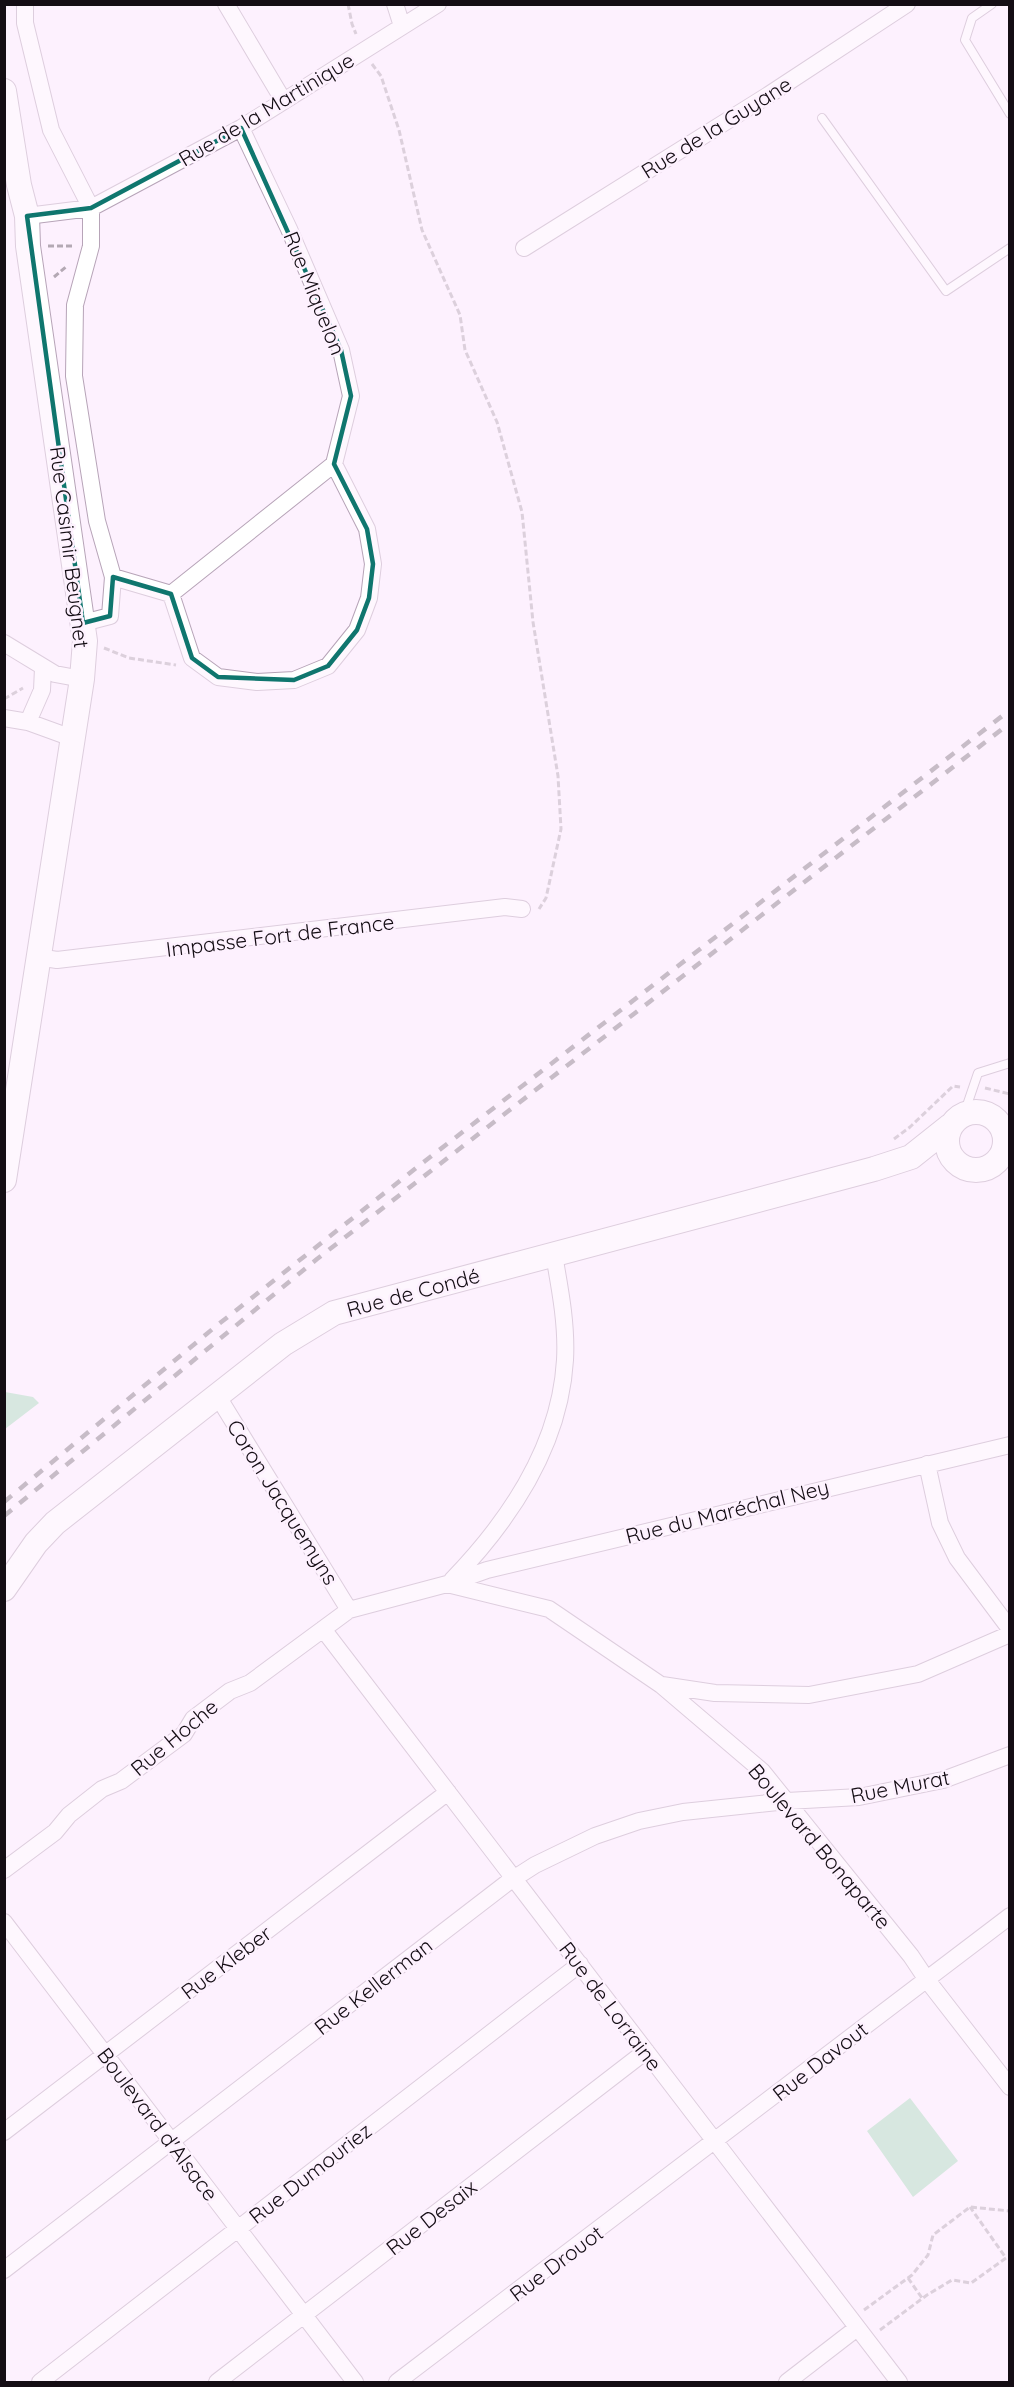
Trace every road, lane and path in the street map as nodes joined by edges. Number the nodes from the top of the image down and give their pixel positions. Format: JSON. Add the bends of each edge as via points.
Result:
{"nodes":[{"id":1,"x":25,"y":4,"type":"edge"},
{"id":2,"x":226,"y":4,"type":"edge"},
{"id":3,"x":348,"y":4,"type":"edge"},
{"id":4,"x":395,"y":4,"type":"edge"},
{"id":5,"x":438,"y":4,"type":"edge"},
{"id":6,"x":907,"y":4,"type":"edge"},
{"id":7,"x":992,"y":4,"type":"edge"},
{"id":8,"x":402,"y":26,"type":"junction"},
{"id":9,"x":363,"y":51,"type":"junction"},
{"id":10,"x":4,"y":91,"type":"edge"},
{"id":11,"x":283,"y":100,"type":"junction"},
{"id":12,"x":1010,"y":114,"type":"edge"},
{"id":13,"x":822,"y":118,"type":"dead end"},
{"id":14,"x":241,"y":128,"type":"junction"},
{"id":15,"x":91,"y":208,"type":"junction"},
{"id":16,"x":27,"y":216,"type":"junction"},
{"id":17,"x":28,"y":246,"type":"junction"},
{"id":18,"x":91,"y":246,"type":"junction"},
{"id":19,"x":524,"y":248,"type":"dead end"},
{"id":20,"x":1010,"y":248,"type":"edge"},
{"id":21,"x":34,"y":293,"type":"junction"},
{"id":22,"x":334,"y":464,"type":"junction"},
{"id":23,"x":113,"y":577,"type":"junction"},
{"id":24,"x":171,"y":594,"type":"junction"},
{"id":25,"x":84,"y":632,"type":"junction"},
{"id":26,"x":4,"y":643,"type":"edge"},
{"id":27,"x":192,"y":658,"type":"junction"},
{"id":28,"x":43,"y":668,"type":"junction"},
{"id":29,"x":82,"y":679,"type":"junction"},
{"id":30,"x":4,"y":718,"type":"edge"},
{"id":31,"x":28,"y":722,"type":"junction"},
{"id":32,"x":72,"y":738,"type":"junction"},
{"id":33,"x":522,"y":909,"type":"joint"},
{"id":34,"x":38,"y":957,"type":"junction"},
{"id":35,"x":1010,"y":1063,"type":"edge"},
{"id":36,"x":972,"y":1088,"type":"junction"},
{"id":37,"x":1010,"y":1094,"type":"edge"},
{"id":38,"x":10,"y":1111,"type":"edge"},
{"id":39,"x":957,"y":1120,"type":"junction"},
{"id":40,"x":1006,"y":1133,"type":"edge"},
{"id":41,"x":891,"y":1142,"type":"dead end"},
{"id":42,"x":911,"y":1157,"type":"junction"},
{"id":43,"x":954,"y":1161,"type":"junction"},
{"id":44,"x":4,"y":1180,"type":"edge"},
{"id":45,"x":554,"y":1255,"type":"junction"},
{"id":46,"x":217,"y":1395,"type":"junction"},
{"id":47,"x":1010,"y":1445,"type":"edge"},
{"id":48,"x":927,"y":1464,"type":"junction"},
{"id":49,"x":447,"y":1584,"type":"junction"},
{"id":50,"x":4,"y":1589,"type":"edge"},
{"id":51,"x":350,"y":1610,"type":"junction"},
{"id":52,"x":323,"y":1629,"type":"junction"},
{"id":53,"x":1010,"y":1629,"type":"edge"},
{"id":54,"x":1010,"y":1634,"type":"edge"},
{"id":55,"x":661,"y":1685,"type":"junction"},
{"id":56,"x":1010,"y":1755,"type":"edge"},
{"id":57,"x":448,"y":1792,"type":"junction"},
{"id":58,"x":787,"y":1801,"type":"junction"},
{"id":59,"x":4,"y":1870,"type":"edge"},
{"id":60,"x":514,"y":1878,"type":"junction"},
{"id":61,"x":1010,"y":1916,"type":"edge"},
{"id":62,"x":4,"y":1922,"type":"edge"},
{"id":63,"x":579,"y":1964,"type":"junction"},
{"id":64,"x":927,"y":1980,"type":"junction"},
{"id":65,"x":646,"y":2051,"type":"junction"},
{"id":66,"x":105,"y":2053,"type":"junction"},
{"id":67,"x":1009,"y":2085,"type":"edge"},
{"id":68,"x":4,"y":2132,"type":"edge"},
{"id":69,"x":173,"y":2140,"type":"junction"},
{"id":70,"x":714,"y":2143,"type":"junction"},
{"id":71,"x":970,"y":2206,"type":"junction"},
{"id":72,"x":1010,"y":2211,"type":"edge"},
{"id":73,"x":237,"y":2229,"type":"junction"},
{"id":74,"x":4,"y":2270,"type":"edge"},
{"id":75,"x":908,"y":2278,"type":"junction"},
{"id":76,"x":922,"y":2298,"type":"junction"},
{"id":77,"x":305,"y":2314,"type":"junction"},
{"id":78,"x":858,"y":2329,"type":"junction"},
{"id":79,"x":40,"y":2382,"type":"edge"},
{"id":80,"x":217,"y":2382,"type":"edge"},
{"id":81,"x":356,"y":2382,"type":"edge"},
{"id":82,"x":398,"y":2382,"type":"edge"},
{"id":83,"x":787,"y":2382,"type":"edge"},
{"id":84,"x":899,"y":2382,"type":"edge"}],
"edges":[{"from":1,"to":15,"type":"street","via":[[25,23],[51,130]]},
{"from":2,"to":11,"type":"street"},
{"from":3,"to":9,"type":"path"},
{"from":4,"to":8,"type":"street"},
{"from":5,"to":8,"type":"street","name":"Rue de la Martinique"},
{"from":6,"to":19,"type":"street","name":"Rue de la Guyane"},
{"from":7,"to":12,"type":"lane","via":[[972,18],[965,40]]},
{"from":8,"to":9,"type":"street","name":"Rue de la Martinique"},
{"from":9,"to":11,"type":"street","name":"Rue de la Martinique"},
{"from":9,"to":33,"type":"path","via":[[381,76],[399,130],[422,230],[460,315],[465,350],[497,423],[522,512],[533,622],[558,776],[561,829],[546,898],[536,915]]},
{"from":10,"to":16,"type":"main road","name":"Rue Casimir Beugnet"},
{"from":11,"to":14,"type":"street","name":"Rue de la Martinique"},
{"from":13,"to":20,"type":"lane","via":[[946,291]]},
{"from":14,"to":15,"type":"street","name":"Rue de la Martinique"},
{"from":14,"to":22,"type":"street","name":"Rue Miquelon","via":[[341,350],[351,396]]},
{"from":15,"to":16,"type":"street","name":"Rue de la Martinique"},
{"from":15,"to":18,"type":"street"},
{"from":16,"to":17,"type":"main road","name":"Rue Casimir Beugnet"},
{"from":17,"to":18,"type":"path"},
{"from":17,"to":21,"type":"main road","name":"Rue Casimir Beugnet"},
{"from":18,"to":21,"type":"path"},
{"from":18,"to":23,"type":"street","via":[[75,305],[74,375],[98,521]]},
{"from":21,"to":25,"type":"main road","name":"Rue Casimir Beugnet"},
{"from":22,"to":24,"type":"street"},
{"from":22,"to":27,"type":"street","via":[[367,529],[373,564],[369,598],[357,630],[328,666],[294,680],[257,682],[218,677]]},
{"from":23,"to":24,"type":"street"},
{"from":23,"to":25,"type":"street","via":[[110,616]]},
{"from":24,"to":27,"type":"street"},
{"from":25,"to":27,"type":"path","via":[[129,658],[179,666]]},
{"from":25,"to":29,"type":"main road","name":"Rue Casimir Beugnet"},
{"from":26,"to":28,"type":"street"},
{"from":28,"to":29,"type":"street"},
{"from":28,"to":31,"type":"street","via":[[42,690]]},
{"from":29,"to":32,"type":"main road","name":"Rue Casimir Beugnet"},
{"from":30,"to":31,"type":"street"},
{"from":31,"to":32,"type":"street"},
{"from":32,"to":34,"type":"main road","name":"Rue Casimir Beugnet"},
{"from":33,"to":34,"type":"street","name":"Impasse Fort de France","via":[[505,907],[57,960]]},
{"from":34,"to":38,"type":"main road","name":"Rue Casimir Beugnet"},
{"from":35,"to":36,"type":"lane","via":[[978,1074]]},
{"from":36,"to":37,"type":"path"},
{"from":36,"to":39,"type":"lane"},
{"from":36,"to":41,"type":"path","via":[[953,1086]]},
{"from":38,"to":44,"type":"main road","name":"Rue Casimir Beugnet"},
{"from":39,"to":40,"type":"main road","via":[[974,1111],[984,1113],[993,1117]]},
{"from":39,"to":42,"type":"main road","name":"Rue de Condé"},
{"from":39,"to":43,"type":"main road","via":[[947,1144]]},
{"from":40,"to":43,"type":"main road","via":[[996,1161],[988,1167],[970,1169]]},
{"from":42,"to":43,"type":"main road","name":"Rue de Condé"},
{"from":42,"to":45,"type":"main road","name":"Rue de Condé"},
{"from":45,"to":46,"type":"main road","name":"Rue de Condé","via":[[334,1313],[283,1344]]},
{"from":45,"to":49,"type":"street","via":[[562,1300],[565,1360],[548,1441],[534,1473],[499,1527]]},
{"from":46,"to":50,"type":"main road","name":"Rue de Condé","via":[[55,1523],[36,1542]]},
{"from":46,"to":51,"type":"street","name":"Coron Jacquemyns"},
{"from":47,"to":48,"type":"street","name":"Rue du Maréchal Ney"},
{"from":48,"to":49,"type":"street","name":"Rue du Maréchal Ney","via":[[487,1570]]},
{"from":48,"to":53,"type":"street","via":[[940,1523],[957,1558]]},
{"from":49,"to":51,"type":"street","name":"Boulevard Bonaparte"},
{"from":49,"to":55,"type":"street","name":"Boulevard Bonaparte","via":[[549,1609]]},
{"from":51,"to":52,"type":"street","name":"Rue Hoche"},
{"from":52,"to":57,"type":"street","name":"Rue de Lorraine"},
{"from":52,"to":59,"type":"street","name":"Rue Hoche","via":[[250,1683],[230,1690],[193,1719],[184,1734],[121,1781],[102,1789],[69,1815],[55,1832]]},
{"from":54,"to":55,"type":"street","via":[[918,1674],[809,1695],[715,1693]]},
{"from":55,"to":58,"type":"street","name":"Boulevard Bonaparte","via":[[762,1771]]},
{"from":56,"to":58,"type":"street","name":"Rue Murat","via":[[923,1785],[859,1797]]},
{"from":57,"to":60,"type":"street","name":"Rue de Lorraine"},
{"from":57,"to":66,"type":"street","name":"Rue Kleber"},
{"from":58,"to":60,"type":"street","name":"Rue Kellerman","via":[[682,1812],[639,1821],[595,1836]]},
{"from":58,"to":64,"type":"street","name":"Boulevard Bonaparte"},
{"from":60,"to":63,"type":"street","name":"Rue de Lorraine"},
{"from":60,"to":69,"type":"street","name":"Rue Kellerman"},
{"from":61,"to":64,"type":"street","name":"Rue Davout"},
{"from":62,"to":66,"type":"street","name":"Boulevard d'Alsace"},
{"from":63,"to":65,"type":"street","name":"Rue de Lorraine"},
{"from":63,"to":73,"type":"street","name":"Rue Dumouriez"},
{"from":64,"to":67,"type":"street","name":"Boulevard Bonaparte"},
{"from":64,"to":70,"type":"street","name":"Rue Davout"},
{"from":65,"to":70,"type":"street","name":"Rue de Lorraine"},
{"from":65,"to":77,"type":"street","name":"Rue Desaix"},
{"from":66,"to":68,"type":"street","name":"Rue Kleber"},
{"from":66,"to":69,"type":"street","name":"Boulevard d'Alsace"},
{"from":69,"to":73,"type":"street","name":"Boulevard d'Alsace"},
{"from":69,"to":74,"type":"street","name":"Rue Kellerman"},
{"from":70,"to":78,"type":"street","name":"Rue de Lorraine"},
{"from":70,"to":82,"type":"street","name":"Rue Drouot"},
{"from":71,"to":72,"type":"path"},
{"from":71,"to":75,"type":"path","via":[[933,2235],[928,2255]]},
{"from":71,"to":76,"type":"path","via":[[1006,2258],[971,2283],[952,2280]]},
{"from":73,"to":77,"type":"street","name":"Boulevard d'Alsace"},
{"from":73,"to":79,"type":"street","name":"Rue Dumouriez"},
{"from":75,"to":76,"type":"path"},
{"from":75,"to":78,"type":"path"},
{"from":76,"to":78,"type":"path"},
{"from":77,"to":80,"type":"street","name":"Rue Desaix"},
{"from":77,"to":81,"type":"street","name":"Boulevard d'Alsace"},
{"from":78,"to":83,"type":"street"},
{"from":78,"to":84,"type":"street","name":"Rue de Lorraine"}]}
